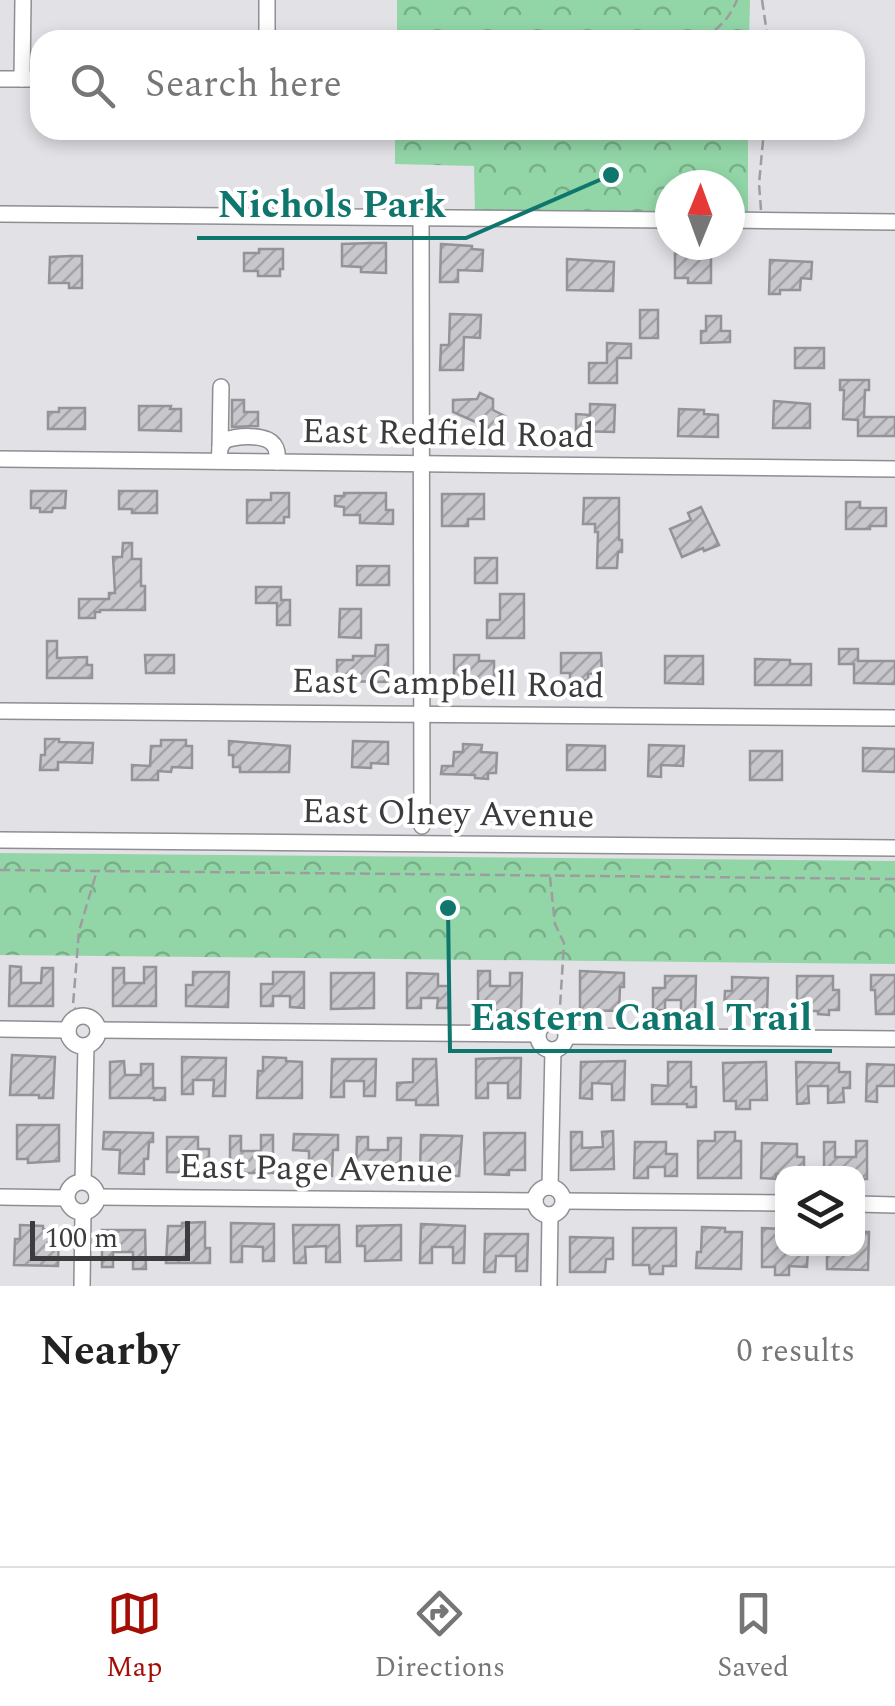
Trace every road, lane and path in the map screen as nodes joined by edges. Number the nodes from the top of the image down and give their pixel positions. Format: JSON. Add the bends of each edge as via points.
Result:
{"nodes":[{"id":1,"x":24,"y":0,"type":"edge"},
{"id":2,"x":267,"y":0,"type":"edge"},
{"id":3,"x":737,"y":0,"type":"edge"},
{"id":4,"x":762,"y":0,"type":"edge"},
{"id":5,"x":267,"y":30,"type":"edge"},
{"id":6,"x":714,"y":30,"type":"edge"},
{"id":7,"x":766,"y":30,"type":"edge"},
{"id":8,"x":0,"y":79,"type":"edge"},
{"id":9,"x":22,"y":79,"type":"junction"},
{"id":10,"x":30,"y":79,"type":"edge"},
{"id":11,"x":763,"y":140,"type":"edge"},
{"id":12,"x":761,"y":211,"type":"dead end"},
{"id":13,"x":0,"y":214,"type":"edge"},
{"id":14,"x":421,"y":218,"type":"junction"},
{"id":15,"x":655,"y":220,"type":"edge"},
{"id":16,"x":745,"y":220,"type":"edge"},
{"id":17,"x":895,"y":222,"type":"edge"},
{"id":18,"x":221,"y":387,"type":"dead end"},
{"id":19,"x":219,"y":455,"type":"junction"},
{"id":20,"x":0,"y":460,"type":"edge"},
{"id":21,"x":277,"y":462,"type":"junction"},
{"id":22,"x":420,"y":463,"type":"junction"},
{"id":23,"x":895,"y":470,"type":"edge"},
{"id":24,"x":0,"y":711,"type":"edge"},
{"id":25,"x":423,"y":713,"type":"junction"},
{"id":26,"x":895,"y":718,"type":"edge"},
{"id":27,"x":422,"y":826,"type":"dead end"},
{"id":28,"x":0,"y":840,"type":"edge"},
{"id":29,"x":895,"y":848,"type":"edge"},
{"id":30,"x":0,"y":870,"type":"edge"},
{"id":31,"x":96,"y":872,"type":"junction"},
{"id":32,"x":550,"y":875,"type":"junction"},
{"id":33,"x":895,"y":879,"type":"edge"},
{"id":34,"x":80,"y":1016,"type":"junction"},
{"id":35,"x":0,"y":1029,"type":"edge"},
{"id":36,"x":563,"y":1029,"type":"junction"},
{"id":37,"x":68,"y":1030,"type":"junction"},
{"id":38,"x":98,"y":1030,"type":"junction"},
{"id":39,"x":538,"y":1034,"type":"junction"},
{"id":40,"x":895,"y":1039,"type":"edge"},
{"id":41,"x":86,"y":1046,"type":"junction"},
{"id":42,"x":553,"y":1050,"type":"junction"},
{"id":43,"x":83,"y":1181,"type":"junction"},
{"id":44,"x":550,"y":1187,"type":"junction"},
{"id":45,"x":0,"y":1196,"type":"edge"},
{"id":46,"x":97,"y":1197,"type":"junction"},
{"id":47,"x":66,"y":1198,"type":"junction"},
{"id":48,"x":535,"y":1201,"type":"junction"},
{"id":49,"x":564,"y":1201,"type":"junction"},
{"id":50,"x":775,"y":1204,"type":"edge"},
{"id":51,"x":865,"y":1204,"type":"edge"},
{"id":52,"x":895,"y":1205,"type":"edge"},
{"id":53,"x":82,"y":1212,"type":"junction"},
{"id":54,"x":550,"y":1215,"type":"junction"},
{"id":55,"x":82,"y":1286,"type":"edge"},
{"id":56,"x":549,"y":1286,"type":"edge"}],
"edges":[{"from":1,"to":9,"type":"street"},
{"from":2,"to":5,"type":"street"},
{"from":3,"to":6,"type":"path"},
{"from":4,"to":7,"type":"path"},
{"from":8,"to":9,"type":"street"},
{"from":9,"to":10,"type":"street"},
{"from":11,"to":12,"type":"path"},
{"from":13,"to":14,"type":"street"},
{"from":14,"to":15,"type":"street"},
{"from":14,"to":22,"type":"street"},
{"from":16,"to":17,"type":"street"},
{"from":18,"to":19,"type":"street"},
{"from":19,"to":20,"type":"street","name":"East Redfield Road"},
{"from":19,"to":21,"type":"street","name":"East Redfield Road"},
{"from":19,"to":21,"type":"street","via":[[229,438],[264,438],[276,448]]},
{"from":21,"to":22,"type":"street","name":"East Redfield Road"},
{"from":22,"to":23,"type":"street","name":"East Redfield Road"},
{"from":22,"to":25,"type":"street"},
{"from":24,"to":25,"type":"street","name":"East Campbell Road"},
{"from":25,"to":26,"type":"street","name":"East Campbell Road"},
{"from":25,"to":27,"type":"street"},
{"from":28,"to":29,"type":"street","name":"East Olney Avenue"},
{"from":30,"to":31,"type":"path"},
{"from":31,"to":32,"type":"path"},
{"from":31,"to":34,"type":"path","via":[[79,931],[73,1005]]},
{"from":32,"to":33,"type":"path"},
{"from":32,"to":36,"type":"path","via":[[564,943]]},
{"from":34,"to":37,"type":"street"},
{"from":34,"to":38,"type":"street"},
{"from":35,"to":37,"type":"street"},
{"from":36,"to":39,"type":"street","via":[[546,1023]]},
{"from":36,"to":40,"type":"street"},
{"from":36,"to":42,"type":"street","via":[[561,1047]]},
{"from":37,"to":41,"type":"street","via":[[73,1042]]},
{"from":38,"to":39,"type":"street"},
{"from":38,"to":41,"type":"street"},
{"from":39,"to":42,"type":"street","via":[[542,1046]]},
{"from":41,"to":43,"type":"street"},
{"from":42,"to":44,"type":"street"},
{"from":43,"to":46,"type":"street"},
{"from":43,"to":47,"type":"street"},
{"from":44,"to":48,"type":"street"},
{"from":44,"to":49,"type":"street"},
{"from":45,"to":47,"type":"street"},
{"from":46,"to":48,"type":"street","name":"East Page Avenue"},
{"from":46,"to":53,"type":"street"},
{"from":47,"to":53,"type":"street"},
{"from":48,"to":54,"type":"street"},
{"from":49,"to":50,"type":"street"},
{"from":49,"to":54,"type":"street"},
{"from":51,"to":52,"type":"street"},
{"from":53,"to":55,"type":"street"},
{"from":54,"to":56,"type":"street"}]}
